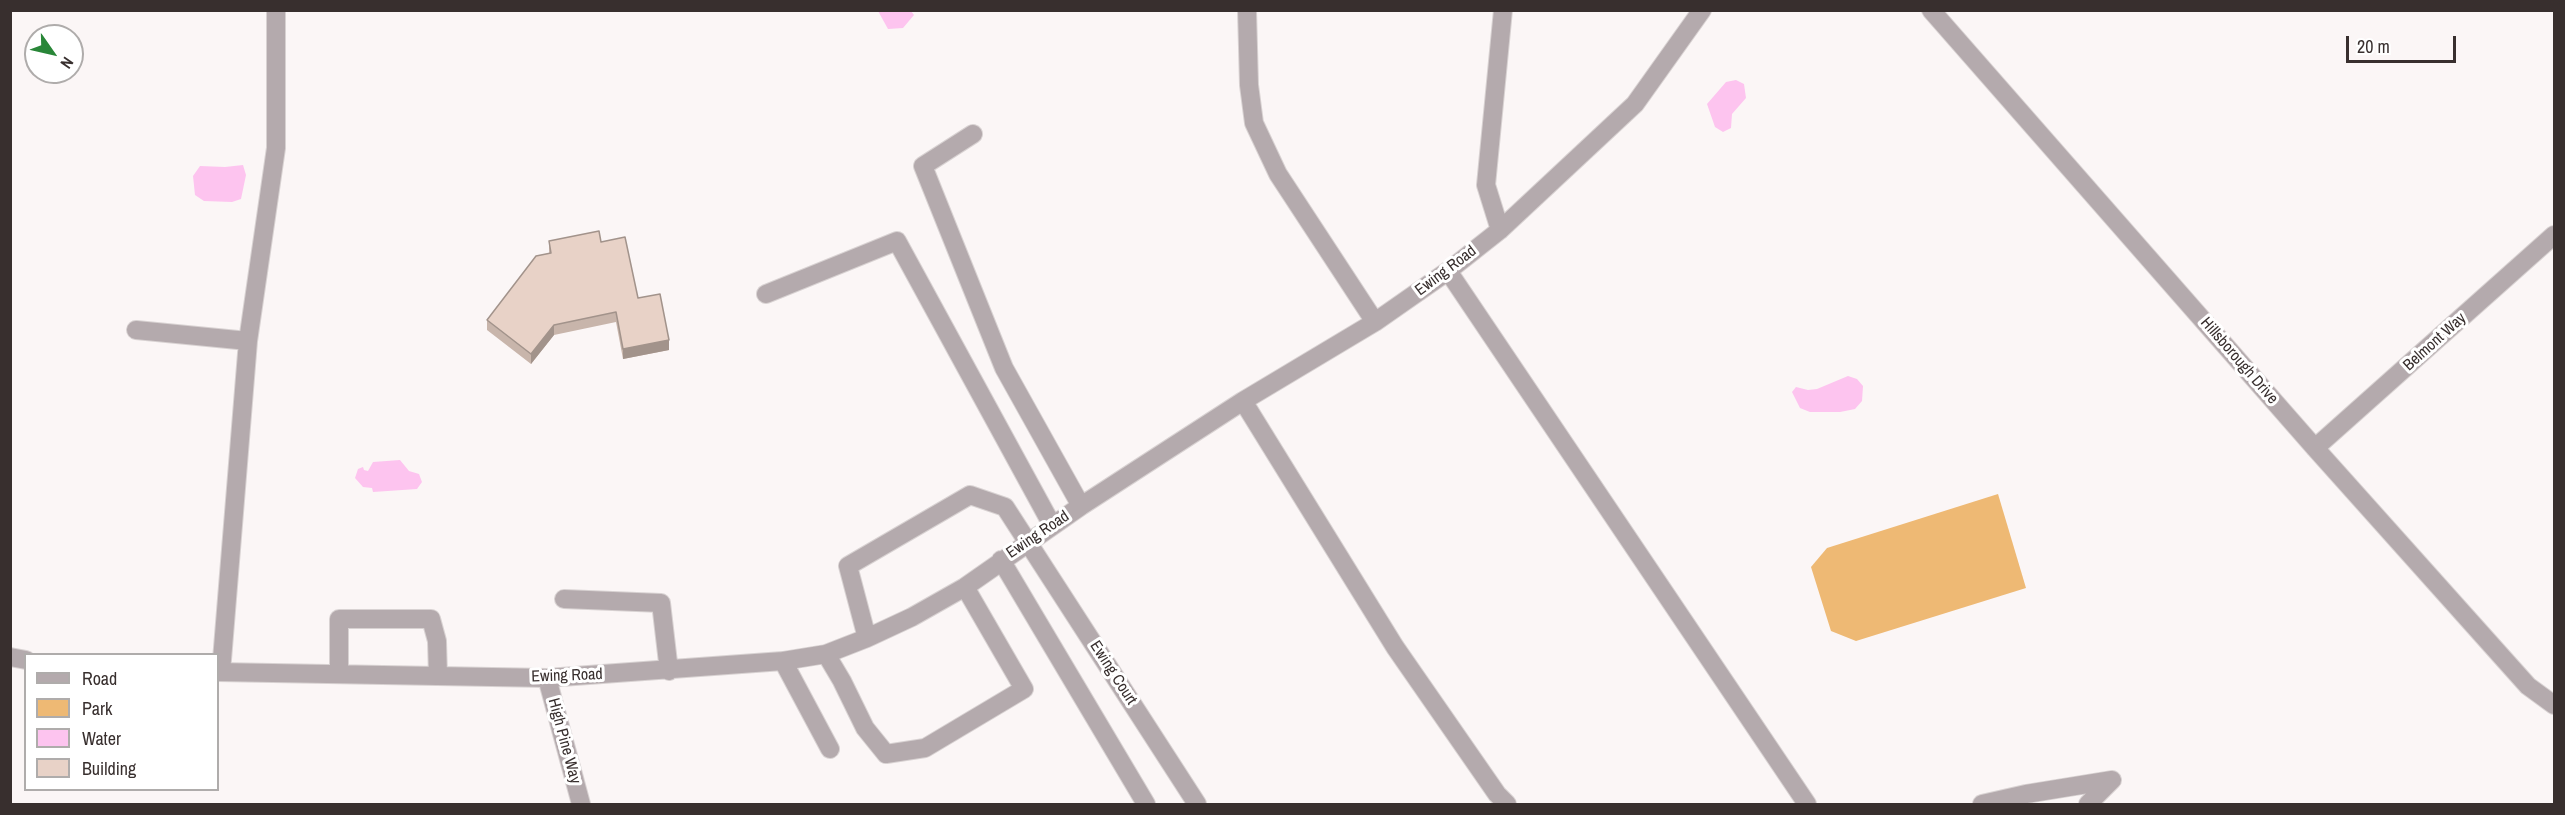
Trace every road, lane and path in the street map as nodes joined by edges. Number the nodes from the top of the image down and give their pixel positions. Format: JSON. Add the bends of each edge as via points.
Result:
{"nodes":[{"id":1,"x":276,"y":10,"type":"edge"},
{"id":2,"x":1247,"y":10,"type":"edge"},
{"id":3,"x":1503,"y":10,"type":"edge"},
{"id":4,"x":1702,"y":10,"type":"edge"},
{"id":5,"x":1931,"y":10,"type":"edge"},
{"id":6,"x":974,"y":134,"type":"dead end"},
{"id":7,"x":1500,"y":230,"type":"junction"},
{"id":8,"x":2554,"y":235,"type":"edge"},
{"id":9,"x":1448,"y":271,"type":"junction"},
{"id":10,"x":766,"y":294,"type":"dead end"},
{"id":11,"x":1374,"y":322,"type":"junction"},
{"id":12,"x":136,"y":330,"type":"dead end"},
{"id":13,"x":248,"y":341,"type":"junction"},
{"id":14,"x":1243,"y":401,"type":"junction"},
{"id":15,"x":2315,"y":448,"type":"junction"},
{"id":16,"x":1081,"y":506,"type":"junction"},
{"id":17,"x":1052,"y":525,"type":"junction"},
{"id":18,"x":1029,"y":541,"type":"junction"},
{"id":19,"x":1001,"y":560,"type":"junction"},
{"id":20,"x":965,"y":587,"type":"junction"},
{"id":21,"x":564,"y":599,"type":"dead end"},
{"id":22,"x":867,"y":638,"type":"junction"},
{"id":23,"x":826,"y":654,"type":"junction"},
{"id":24,"x":783,"y":661,"type":"junction"},
{"id":25,"x":669,"y":671,"type":"junction"},
{"id":26,"x":219,"y":672,"type":"edge"},
{"id":27,"x":339,"y":674,"type":"junction"},
{"id":28,"x":438,"y":676,"type":"junction"},
{"id":29,"x":547,"y":678,"type":"junction"},
{"id":30,"x":2554,"y":705,"type":"edge"},
{"id":31,"x":830,"y":749,"type":"dead end"},
{"id":32,"x":581,"y":804,"type":"edge"},
{"id":33,"x":1146,"y":804,"type":"edge"},
{"id":34,"x":1197,"y":804,"type":"edge"},
{"id":35,"x":1507,"y":804,"type":"edge"},
{"id":36,"x":1807,"y":804,"type":"edge"},
{"id":37,"x":1982,"y":804,"type":"edge"},
{"id":38,"x":2088,"y":804,"type":"edge"}],
"edges":[{"from":1,"to":13,"type":"street","via":[[276,148]]},
{"from":2,"to":11,"type":"street","via":[[1254,123],[1278,174]]},
{"from":3,"to":7,"type":"street","via":[[1486,185]]},
{"from":4,"to":7,"type":"street","name":"Ewing Road","via":[[1635,104]]},
{"from":5,"to":15,"type":"street","name":"Hillsborough Drive"},
{"from":6,"to":16,"type":"street","via":[[923,166],[1005,368]]},
{"from":7,"to":9,"type":"street","name":"Ewing Road"},
{"from":8,"to":15,"type":"street","name":"Belmont Way"},
{"from":9,"to":11,"type":"street","name":"Ewing Road"},
{"from":9,"to":36,"type":"street"},
{"from":10,"to":17,"type":"street","via":[[897,241]]},
{"from":11,"to":14,"type":"street","name":"Ewing Road"},
{"from":12,"to":13,"type":"street"},
{"from":13,"to":26,"type":"street"},
{"from":14,"to":16,"type":"street","name":"Ewing Road"},
{"from":14,"to":35,"type":"street","via":[[1395,647]]},
{"from":15,"to":30,"type":"street","name":"Hillsborough Drive","via":[[2528,686]]},
{"from":16,"to":17,"type":"street","name":"Ewing Road"},
{"from":17,"to":18,"type":"street","name":"Ewing Road"},
{"from":18,"to":19,"type":"street","name":"Ewing Road"},
{"from":18,"to":22,"type":"street","name":"Ewing Court","via":[[1005,507],[970,495],[848,566]]},
{"from":18,"to":34,"type":"street","name":"Ewing Court"},
{"from":19,"to":20,"type":"street","name":"Ewing Road"},
{"from":19,"to":33,"type":"street"},
{"from":20,"to":22,"type":"street","name":"Ewing Road"},
{"from":20,"to":23,"type":"street","via":[[1024,688],[925,748],[886,754],[865,728]]},
{"from":21,"to":25,"type":"street","via":[[661,603]]},
{"from":22,"to":23,"type":"street","name":"Ewing Road"},
{"from":23,"to":24,"type":"street","name":"Ewing Road"},
{"from":24,"to":25,"type":"street","name":"Ewing Road"},
{"from":24,"to":31,"type":"street"},
{"from":25,"to":29,"type":"street","name":"Ewing Road"},
{"from":26,"to":27,"type":"street","name":"Ewing Road"},
{"from":27,"to":28,"type":"street","name":"Ewing Road"},
{"from":27,"to":28,"type":"street","via":[[339,620],[431,619],[437,641]]},
{"from":28,"to":29,"type":"street","name":"Ewing Road"},
{"from":29,"to":32,"type":"street","name":"High Pine Way"},
{"from":37,"to":38,"type":"street","via":[[2112,780]]}]}
